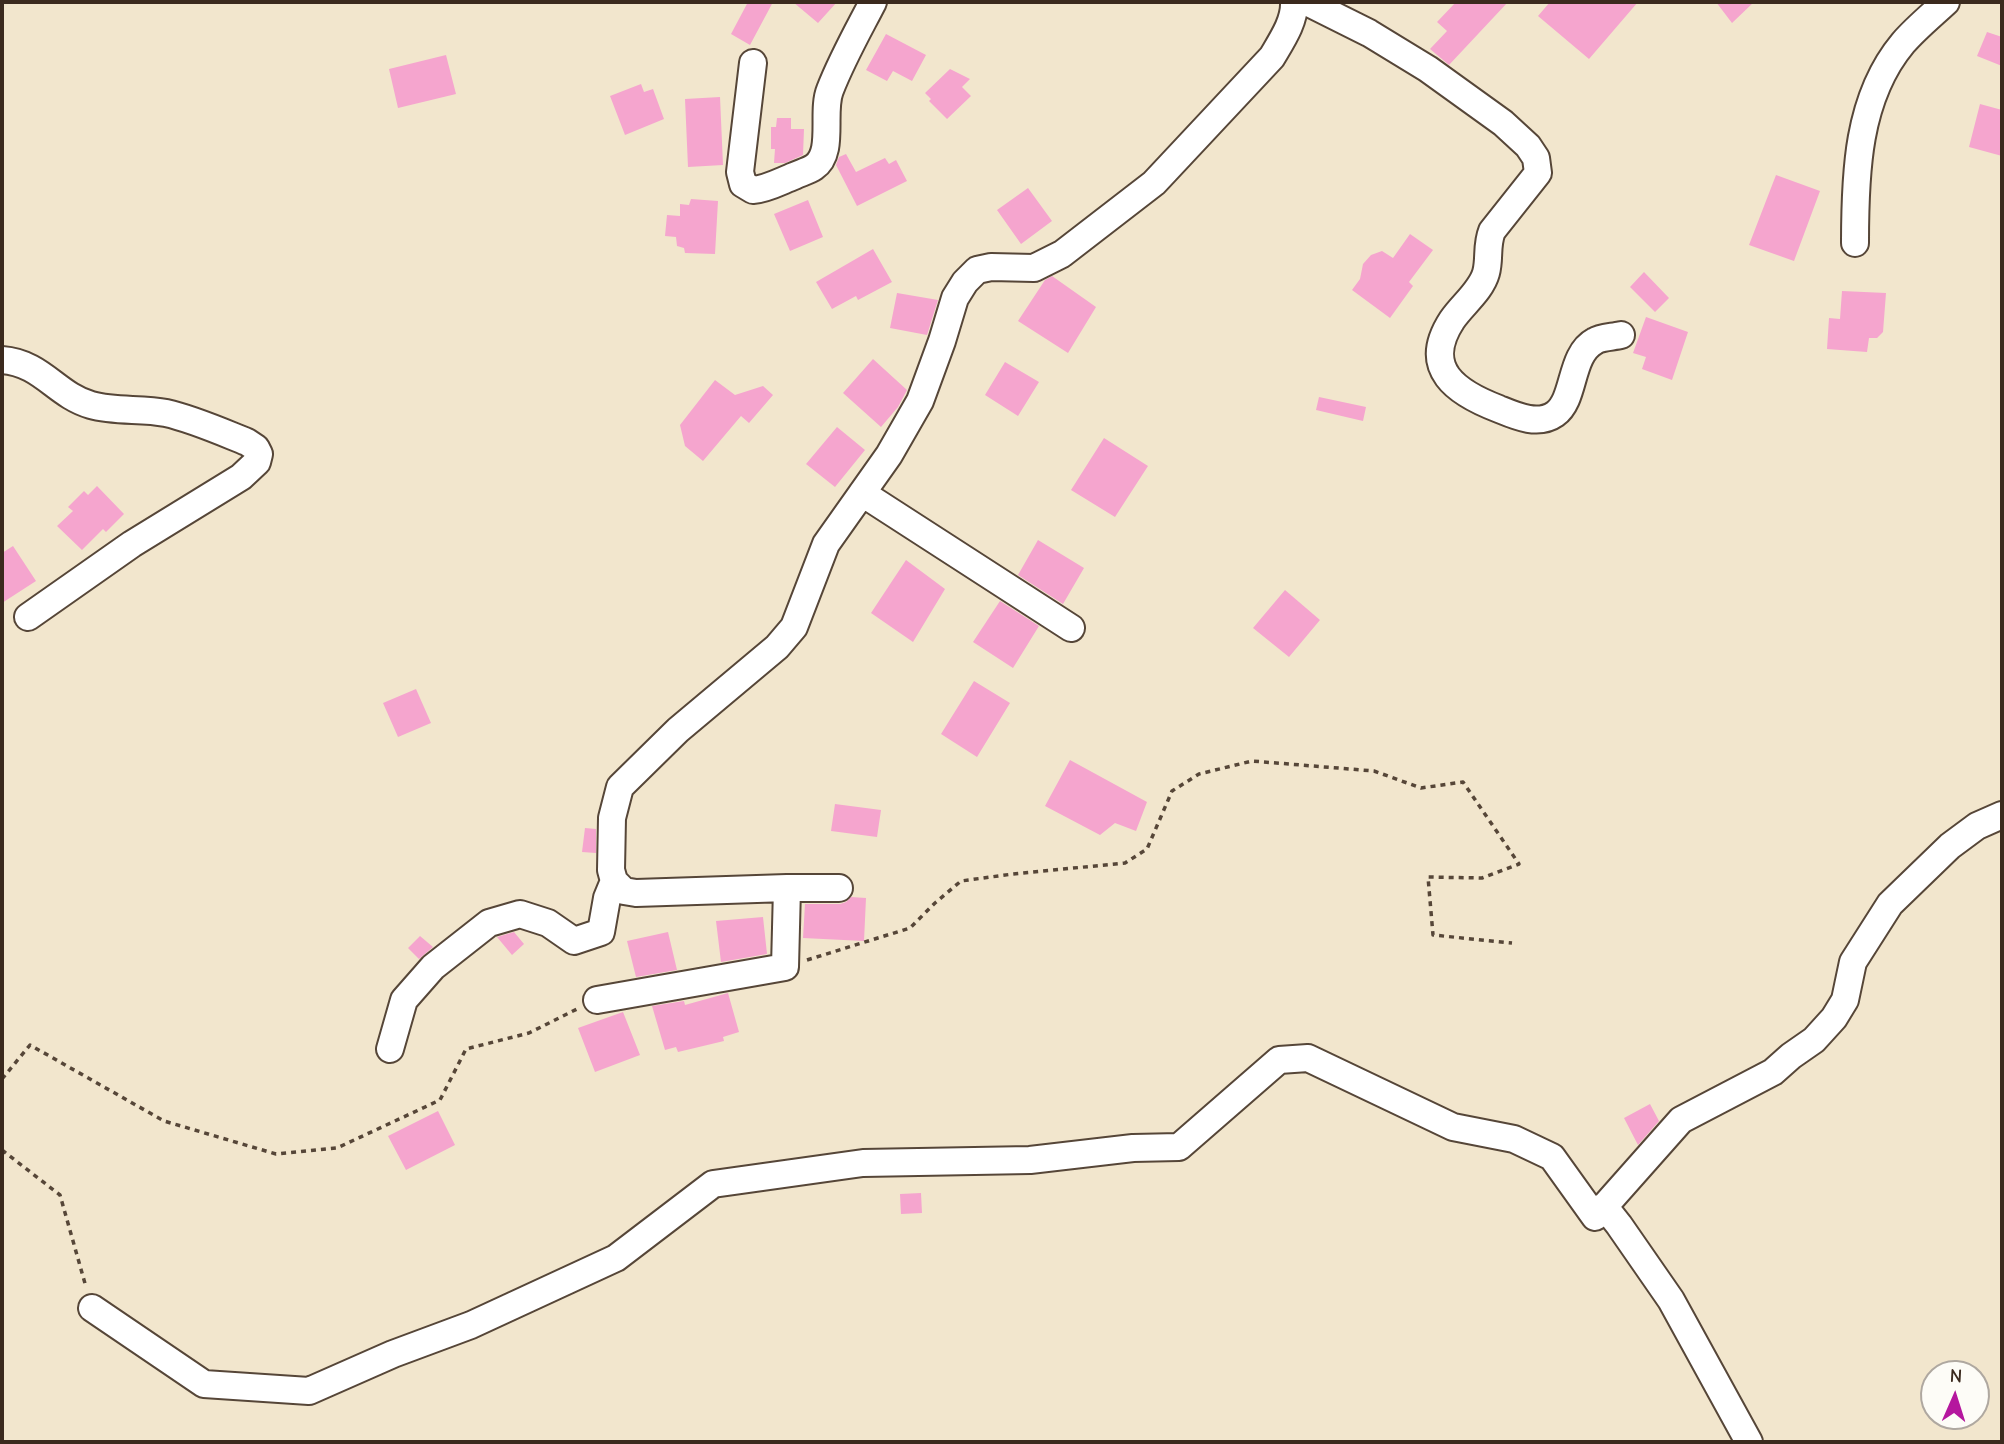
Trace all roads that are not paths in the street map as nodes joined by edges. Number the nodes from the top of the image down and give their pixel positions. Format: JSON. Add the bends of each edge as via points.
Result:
{"nodes":[{"id":1,"x":873,"y":2,"type":"edge"},
{"id":2,"x":1294,"y":2,"type":"edge"},
{"id":3,"x":1307,"y":2,"type":"edge"},
{"id":4,"x":1946,"y":2,"type":"edge"},
{"id":5,"x":752,"y":64,"type":"dead end"},
{"id":6,"x":1854,"y":243,"type":"dead end"},
{"id":7,"x":1620,"y":335,"type":"dead end"},
{"id":8,"x":2,"y":360,"type":"edge"},
{"id":9,"x":862,"y":493,"type":"junction"},
{"id":10,"x":28,"y":617,"type":"dead end"},
{"id":11,"x":1071,"y":628,"type":"dead end"},
{"id":12,"x":2002,"y":815,"type":"edge"},
{"id":13,"x":614,"y":881,"type":"junction"},
{"id":14,"x":787,"y":888,"type":"junction"},
{"id":15,"x":839,"y":888,"type":"dead end"},
{"id":16,"x":597,"y":1000,"type":"road end"},
{"id":17,"x":390,"y":1049,"type":"dead end"},
{"id":18,"x":1604,"y":1206,"type":"junction"},
{"id":19,"x":92,"y":1308,"type":"road end"},
{"id":20,"x":1749,"y":1442,"type":"edge"}],
"edges":[{"from":1,"to":5,"type":"street","via":[[829,91],[822,158],[814,167],[753,190],[743,184],[740,172]]},
{"from":2,"to":9,"type":"street","via":[[1285,35],[1272,57],[1154,183],[1062,254],[1034,268],[977,270],[965,282],[955,298],[920,401]]},
{"from":3,"to":7,"type":"street","via":[[1428,69],[1518,135],[1536,158],[1538,173],[1492,231],[1480,285],[1443,336],[1443,370],[1454,386],[1481,402],[1540,420],[1560,409],[1578,361],[1594,341]]},
{"from":4,"to":6,"type":"street","via":[[1903,43],[1869,103],[1855,191]]},
{"from":8,"to":10,"type":"street","via":[[34,369],[70,397],[93,406],[166,413],[247,442],[259,454],[241,477],[132,544]]},
{"from":9,"to":11,"type":"street"},
{"from":9,"to":13,"type":"street","via":[[826,544],[794,627],[777,648],[678,730],[620,787],[612,818]]},
{"from":12,"to":18,"type":"street","via":[[1950,846],[1890,904],[1853,962],[1846,1000],[1814,1040],[1773,1072],[1681,1120]]},
{"from":13,"to":14,"type":"street","via":[[624,891],[636,893]]},
{"from":13,"to":17,"type":"street","via":[[601,932],[574,941],[548,923],[520,914],[489,923],[433,967],[404,1000]]},
{"from":14,"to":15,"type":"street"},
{"from":14,"to":16,"type":"street","via":[[785,967]]},
{"from":18,"to":19,"type":"street","via":[[1595,1217],[1552,1157],[1514,1139],[1453,1128],[1308,1058],[1279,1060],[1179,1147],[1030,1160],[863,1163],[713,1184],[617,1258],[471,1325],[309,1391],[204,1384]]},
{"from":18,"to":20,"type":"street","via":[[1671,1300]]}]}
